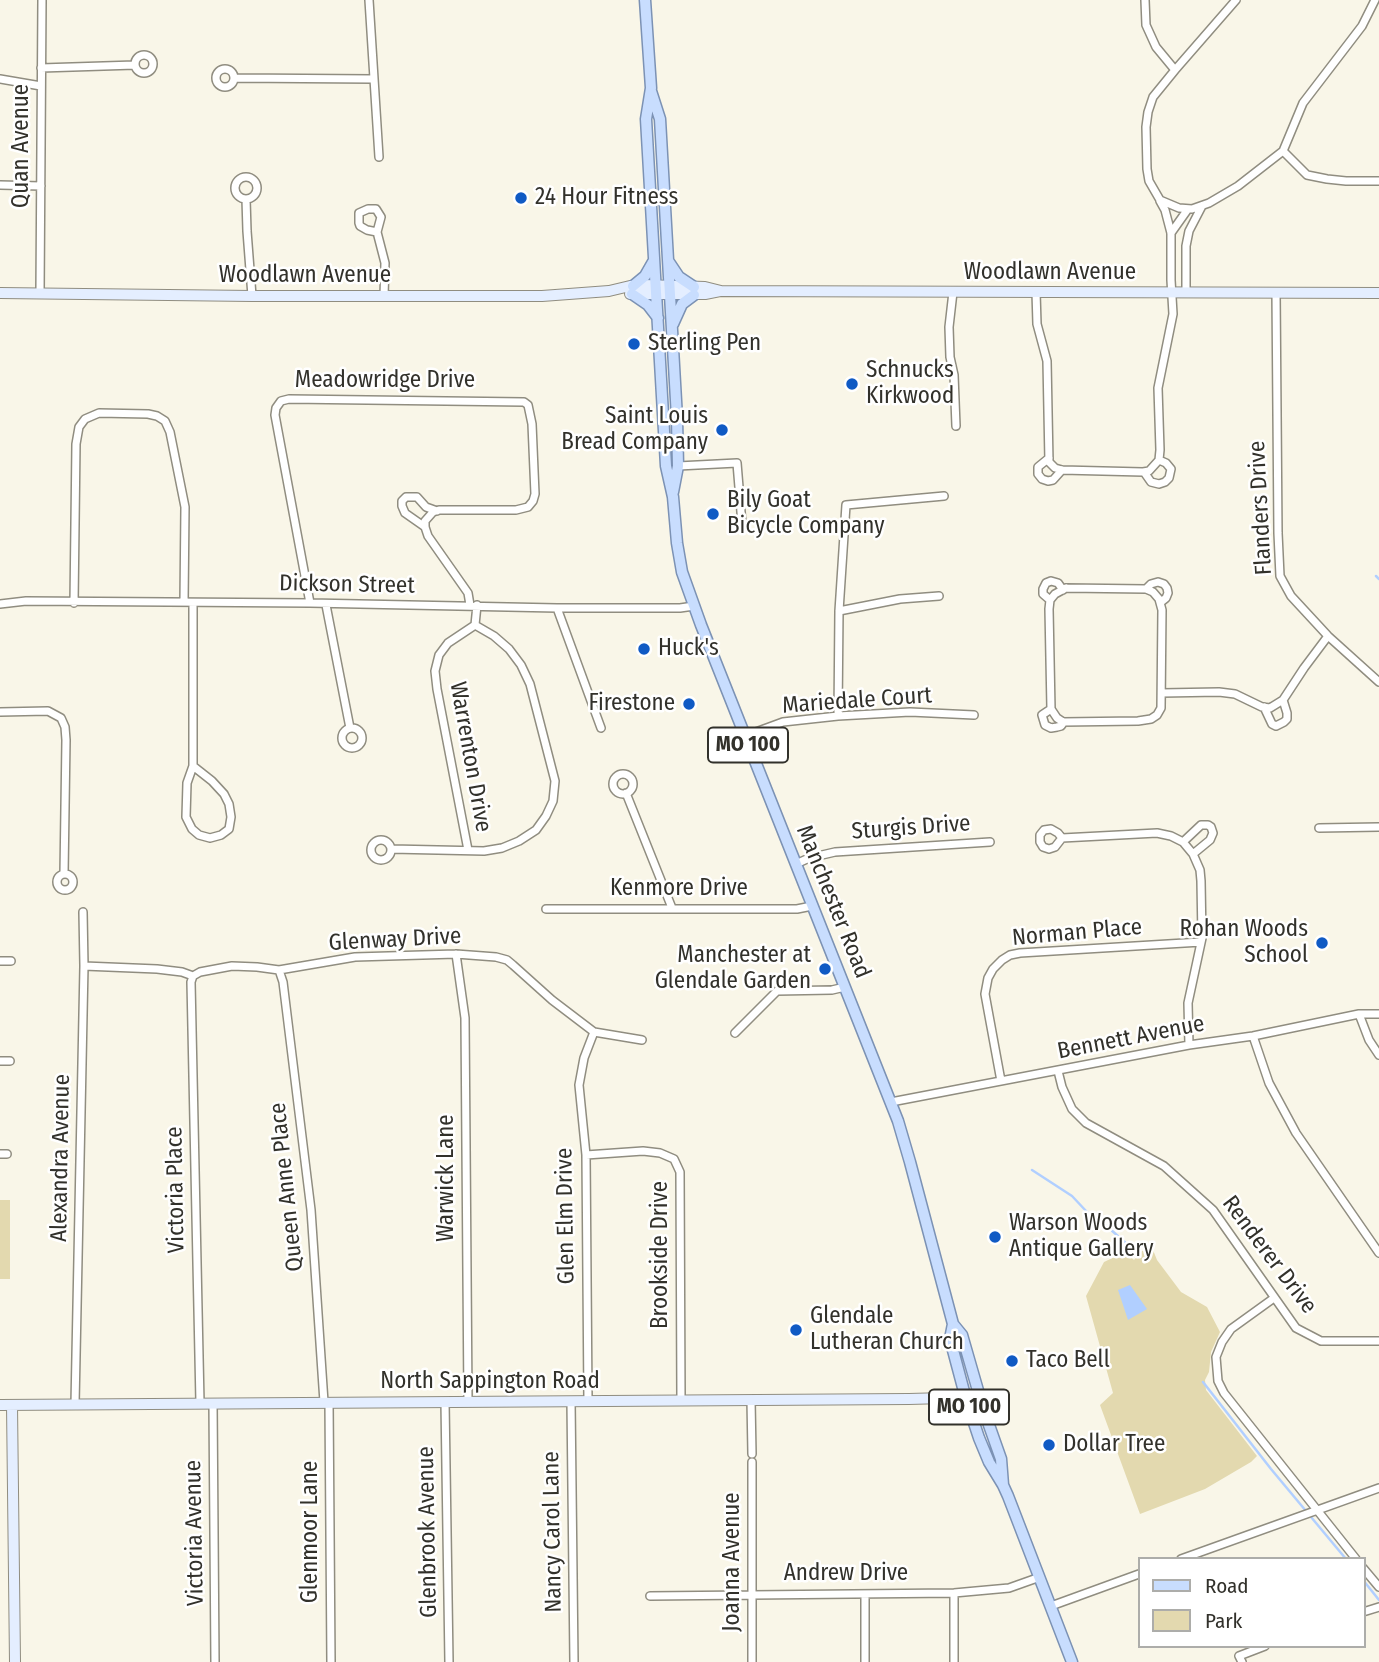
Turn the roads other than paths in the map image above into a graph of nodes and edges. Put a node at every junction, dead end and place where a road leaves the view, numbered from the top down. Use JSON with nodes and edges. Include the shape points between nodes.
{"nodes":[{"id":1,"x":42,"y":0,"type":"edge"},
{"id":2,"x":369,"y":0,"type":"edge"},
{"id":3,"x":645,"y":0,"type":"edge"},
{"id":4,"x":1145,"y":0,"type":"edge"},
{"id":5,"x":1236,"y":0,"type":"edge"},
{"id":6,"x":1375,"y":0,"type":"edge"},
{"id":7,"x":135,"y":65,"type":"dead end"},
{"id":8,"x":41,"y":68,"type":"junction"},
{"id":9,"x":1175,"y":70,"type":"junction"},
{"id":10,"x":234,"y":78,"type":"dead end"},
{"id":11,"x":0,"y":79,"type":"edge"},
{"id":12,"x":373,"y":79,"type":"junction"},
{"id":13,"x":41,"y":86,"type":"junction"},
{"id":14,"x":651,"y":88,"type":"junction"},
{"id":15,"x":1283,"y":151,"type":"junction"},
{"id":16,"x":379,"y":157,"type":"dead end"},
{"id":17,"x":1379,"y":181,"type":"edge"},
{"id":18,"x":0,"y":185,"type":"edge"},
{"id":19,"x":41,"y":186,"type":"junction"},
{"id":20,"x":246,"y":199,"type":"dead end"},
{"id":21,"x":1160,"y":200,"type":"junction"},
{"id":22,"x":1202,"y":206,"type":"junction"},
{"id":23,"x":1188,"y":209,"type":"junction"},
{"id":24,"x":377,"y":232,"type":"dead end"},
{"id":25,"x":1171,"y":233,"type":"junction"},
{"id":26,"x":654,"y":259,"type":"junction"},
{"id":27,"x":668,"y":260,"type":"junction"},
{"id":28,"x":633,"y":290,"type":"junction"},
{"id":29,"x":656,"y":290,"type":"junction"},
{"id":30,"x":670,"y":290,"type":"junction"},
{"id":31,"x":694,"y":290,"type":"junction"},
{"id":32,"x":953,"y":292,"type":"junction"},
{"id":33,"x":1036,"y":292,"type":"junction"},
{"id":34,"x":1172,"y":292,"type":"junction"},
{"id":35,"x":1186,"y":292,"type":"junction"},
{"id":36,"x":1276,"y":292,"type":"junction"},
{"id":37,"x":0,"y":293,"type":"edge"},
{"id":38,"x":40,"y":293,"type":"junction"},
{"id":39,"x":1379,"y":293,"type":"edge"},
{"id":40,"x":252,"y":296,"type":"junction"},
{"id":41,"x":384,"y":296,"type":"junction"},
{"id":42,"x":657,"y":318,"type":"junction"},
{"id":43,"x":671,"y":327,"type":"junction"},
{"id":44,"x":956,"y":426,"type":"dead end"},
{"id":45,"x":1049,"y":458,"type":"junction"},
{"id":46,"x":1159,"y":460,"type":"junction"},
{"id":47,"x":678,"y":466,"type":"junction"},
{"id":48,"x":1062,"y":470,"type":"junction"},
{"id":49,"x":1144,"y":472,"type":"junction"},
{"id":50,"x":944,"y":496,"type":"dead end"},
{"id":51,"x":673,"y":497,"type":"junction"},
{"id":52,"x":437,"y":511,"type":"junction"},
{"id":53,"x":742,"y":524,"type":"dead end"},
{"id":54,"x":425,"y":527,"type":"junction"},
{"id":55,"x":1146,"y":589,"type":"junction"},
{"id":56,"x":939,"y":596,"type":"dead end"},
{"id":57,"x":188,"y":602,"type":"junction"},
{"id":58,"x":1161,"y":602,"type":"junction"},
{"id":59,"x":74,"y":603,"type":"junction"},
{"id":60,"x":310,"y":603,"type":"junction"},
{"id":61,"x":0,"y":604,"type":"edge"},
{"id":62,"x":326,"y":604,"type":"junction"},
{"id":63,"x":473,"y":606,"type":"junction"},
{"id":64,"x":694,"y":606,"type":"junction"},
{"id":65,"x":557,"y":608,"type":"junction"},
{"id":66,"x":839,"y":611,"type":"junction"},
{"id":67,"x":475,"y":625,"type":"junction"},
{"id":68,"x":1328,"y":636,"type":"junction"},
{"id":69,"x":1379,"y":682,"type":"edge"},
{"id":70,"x":1162,"y":693,"type":"junction"},
{"id":71,"x":1283,"y":700,"type":"junction"},
{"id":72,"x":1264,"y":708,"type":"junction"},
{"id":73,"x":1051,"y":709,"type":"junction"},
{"id":74,"x":0,"y":712,"type":"edge"},
{"id":75,"x":974,"y":715,"type":"dead end"},
{"id":76,"x":838,"y":716,"type":"junction"},
{"id":77,"x":1061,"y":720,"type":"junction"},
{"id":78,"x":350,"y":728,"type":"dead end"},
{"id":79,"x":601,"y":728,"type":"dead end"},
{"id":80,"x":745,"y":736,"type":"junction"},
{"id":81,"x":193,"y":766,"type":"junction"},
{"id":82,"x":626,"y":793,"type":"dead end"},
{"id":83,"x":1379,"y":827,"type":"edge"},
{"id":84,"x":1319,"y":828,"type":"dead end"},
{"id":85,"x":1062,"y":838,"type":"dead end"},
{"id":86,"x":990,"y":842,"type":"dead end"},
{"id":87,"x":1183,"y":842,"type":"junction"},
{"id":88,"x":391,"y":849,"type":"dead end"},
{"id":89,"x":468,"y":850,"type":"junction"},
{"id":90,"x":1193,"y":854,"type":"junction"},
{"id":91,"x":796,"y":864,"type":"junction"},
{"id":92,"x":64,"y":874,"type":"dead end"},
{"id":93,"x":813,"y":906,"type":"junction"},
{"id":94,"x":672,"y":908,"type":"junction"},
{"id":95,"x":546,"y":909,"type":"dead end"},
{"id":96,"x":83,"y":912,"type":"dead end"},
{"id":97,"x":1201,"y":942,"type":"junction"},
{"id":98,"x":456,"y":954,"type":"junction"},
{"id":99,"x":0,"y":961,"type":"edge"},
{"id":100,"x":11,"y":961,"type":"dead end"},
{"id":101,"x":84,"y":966,"type":"junction"},
{"id":102,"x":279,"y":970,"type":"junction"},
{"id":103,"x":193,"y":976,"type":"junction"},
{"id":104,"x":845,"y":987,"type":"junction"},
{"id":105,"x":1359,"y":1014,"type":"junction"},
{"id":106,"x":1379,"y":1014,"type":"edge"},
{"id":107,"x":594,"y":1032,"type":"junction"},
{"id":108,"x":735,"y":1033,"type":"dead end"},
{"id":109,"x":1253,"y":1037,"type":"junction"},
{"id":110,"x":642,"y":1040,"type":"dead end"},
{"id":111,"x":1189,"y":1045,"type":"junction"},
{"id":112,"x":1379,"y":1055,"type":"edge"},
{"id":113,"x":0,"y":1061,"type":"edge"},
{"id":114,"x":10,"y":1061,"type":"dead end"},
{"id":115,"x":1058,"y":1071,"type":"junction"},
{"id":116,"x":1001,"y":1082,"type":"junction"},
{"id":117,"x":891,"y":1101,"type":"junction"},
{"id":118,"x":586,"y":1155,"type":"junction"},
{"id":119,"x":1379,"y":1252,"type":"edge"},
{"id":120,"x":1274,"y":1298,"type":"junction"},
{"id":121,"x":953,"y":1324,"type":"junction"},
{"id":122,"x":1379,"y":1341,"type":"edge"},
{"id":123,"x":980,"y":1397,"type":"junction"},
{"id":124,"x":966,"y":1398,"type":"junction"},
{"id":125,"x":751,"y":1399,"type":"junction"},
{"id":126,"x":681,"y":1400,"type":"junction"},
{"id":127,"x":571,"y":1401,"type":"junction"},
{"id":128,"x":588,"y":1401,"type":"junction"},
{"id":129,"x":326,"y":1402,"type":"junction"},
{"id":130,"x":445,"y":1402,"type":"junction"},
{"id":131,"x":468,"y":1402,"type":"junction"},
{"id":132,"x":213,"y":1403,"type":"junction"},
{"id":133,"x":75,"y":1404,"type":"junction"},
{"id":134,"x":200,"y":1404,"type":"junction"},
{"id":135,"x":0,"y":1405,"type":"edge"},
{"id":136,"x":12,"y":1405,"type":"junction"},
{"id":137,"x":1003,"y":1485,"type":"junction"},
{"id":138,"x":1379,"y":1488,"type":"edge"},
{"id":139,"x":1310,"y":1511,"type":"junction"},
{"id":140,"x":1186,"y":1557,"type":"edge"},
{"id":141,"x":1354,"y":1557,"type":"edge"},
{"id":142,"x":1365,"y":1570,"type":"edge"},
{"id":143,"x":1138,"y":1574,"type":"edge"},
{"id":144,"x":1040,"y":1577,"type":"junction"},
{"id":145,"x":1379,"y":1587,"type":"edge"},
{"id":146,"x":954,"y":1593,"type":"junction"},
{"id":147,"x":752,"y":1594,"type":"junction"},
{"id":148,"x":865,"y":1594,"type":"junction"},
{"id":149,"x":650,"y":1596,"type":"dead end"},
{"id":150,"x":1051,"y":1606,"type":"junction"},
{"id":151,"x":1261,"y":1648,"type":"edge"},
{"id":152,"x":1240,"y":1659,"type":"edge"},
{"id":153,"x":15,"y":1662,"type":"edge"},
{"id":154,"x":215,"y":1662,"type":"edge"},
{"id":155,"x":331,"y":1662,"type":"edge"},
{"id":156,"x":449,"y":1662,"type":"edge"},
{"id":157,"x":574,"y":1662,"type":"edge"},
{"id":158,"x":752,"y":1662,"type":"edge"},
{"id":159,"x":865,"y":1662,"type":"edge"},
{"id":160,"x":954,"y":1662,"type":"edge"},
{"id":161,"x":1072,"y":1662,"type":"edge"}],
"edges":[{"from":1,"to":8,"type":"street","name":"Quan Avenue"},
{"from":2,"to":12,"type":"street"},
{"from":3,"to":14,"type":"main road","name":"Manchester Road","number":"MO 100"},
{"from":4,"to":9,"type":"street","via":[[1146,24],[1156,47]]},
{"from":5,"to":9,"type":"street"},
{"from":6,"to":15,"type":"street","via":[[1362,26],[1303,103]]},
{"from":7,"to":8,"type":"street"},
{"from":8,"to":13,"type":"street","name":"Quan Avenue"},
{"from":9,"to":21,"type":"street","via":[[1153,97],[1146,127],[1149,181]]},
{"from":10,"to":12,"type":"street"},
{"from":11,"to":13,"type":"street"},
{"from":12,"to":16,"type":"street"},
{"from":13,"to":19,"type":"street","name":"Quan Avenue"},
{"from":14,"to":26,"type":"main road","name":"Manchester Road","number":"MO 100","via":[[646,119]]},
{"from":14,"to":27,"type":"main road","name":"Manchester Road","number":"MO 100","via":[[660,118]]},
{"from":15,"to":17,"type":"street","via":[[1307,175]]},
{"from":15,"to":22,"type":"street","via":[[1238,186]]},
{"from":18,"to":19,"type":"street"},
{"from":19,"to":38,"type":"street","name":"Quan Avenue"},
{"from":20,"to":40,"type":"street"},
{"from":21,"to":23,"type":"street"},
{"from":21,"to":25,"type":"street"},
{"from":22,"to":23,"type":"street"},
{"from":22,"to":35,"type":"street","via":[[1186,246]]},
{"from":23,"to":25,"type":"street"},
{"from":24,"to":41,"type":"street","via":[[386,263]]},
{"from":25,"to":34,"type":"street"},
{"from":26,"to":28,"type":"main road"},
{"from":26,"to":29,"type":"main road","name":"Manchester Road","number":"MO 100"},
{"from":27,"to":30,"type":"main road","name":"Manchester Road","number":"MO 100"},
{"from":27,"to":31,"type":"main road"},
{"from":28,"to":29,"type":"street","name":"Woodlawn Avenue"},
{"from":28,"to":41,"type":"street","name":"Woodlawn Avenue","via":[[542,296]]},
{"from":28,"to":42,"type":"main road"},
{"from":29,"to":30,"type":"street","name":"Woodlawn Avenue"},
{"from":29,"to":42,"type":"main road","name":"Manchester Road","number":"MO 100"},
{"from":30,"to":31,"type":"street","name":"Woodlawn Avenue"},
{"from":30,"to":43,"type":"main road","name":"Manchester Road","number":"MO 100"},
{"from":31,"to":32,"type":"street","name":"Woodlawn Avenue"},
{"from":31,"to":43,"type":"main road"},
{"from":32,"to":33,"type":"street","name":"Woodlawn Avenue"},
{"from":32,"to":44,"type":"street","via":[[949,327]]},
{"from":33,"to":34,"type":"street","name":"Woodlawn Avenue"},
{"from":33,"to":45,"type":"street","via":[[1037,324],[1047,360]]},
{"from":34,"to":35,"type":"street","name":"Woodlawn Avenue"},
{"from":34,"to":46,"type":"street","via":[[1173,314],[1158,388]]},
{"from":35,"to":36,"type":"street","name":"Woodlawn Avenue"},
{"from":36,"to":39,"type":"street","name":"Woodlawn Avenue"},
{"from":36,"to":68,"type":"street","name":"Flanders Drive","via":[[1280,576],[1291,596]]},
{"from":37,"to":38,"type":"street","name":"Woodlawn Avenue"},
{"from":38,"to":40,"type":"street","name":"Woodlawn Avenue"},
{"from":40,"to":41,"type":"street","name":"Woodlawn Avenue"},
{"from":42,"to":51,"type":"main road","name":"Manchester Road","number":"MO 100","via":[[666,466]]},
{"from":43,"to":47,"type":"main road","name":"Manchester Road","number":"MO 100"},
{"from":45,"to":48,"type":"street"},
{"from":45,"to":48,"type":"street","via":[[1038,467],[1042,479],[1053,480]]},
{"from":46,"to":49,"type":"street"},
{"from":46,"to":49,"type":"street","via":[[1171,470],[1170,478],[1159,484]]},
{"from":47,"to":51,"type":"main road","name":"Manchester Road","number":"MO 100"},
{"from":47,"to":53,"type":"street","via":[[737,463]]},
{"from":48,"to":49,"type":"street"},
{"from":50,"to":66,"type":"street","via":[[846,505]]},
{"from":51,"to":64,"type":"main road","name":"Manchester Road","number":"MO 100","via":[[679,558]]},
{"from":52,"to":54,"type":"street","via":[[428,516]]},
{"from":52,"to":54,"type":"street","via":[[417,497],[402,501],[405,513]]},
{"from":52,"to":60,"type":"street","name":"Meadowridge Drive","via":[[528,507],[535,494],[528,405],[516,401],[281,401],[275,415]]},
{"from":54,"to":63,"type":"street"},
{"from":55,"to":58,"type":"street"},
{"from":55,"to":58,"type":"street","via":[[1158,582],[1164,584],[1168,593]]},
{"from":55,"to":73,"type":"street","via":[[1072,588],[1056,595],[1049,608]]},
{"from":56,"to":66,"type":"street"},
{"from":57,"to":59,"type":"street","name":"Dickson Street"},
{"from":57,"to":59,"type":"street","via":[[185,508],[165,421],[148,414],[99,413],[79,427],[76,444]]},
{"from":57,"to":60,"type":"street","name":"Dickson Street"},
{"from":57,"to":81,"type":"street"},
{"from":58,"to":70,"type":"street"},
{"from":59,"to":61,"type":"street","name":"Dickson Street"},
{"from":60,"to":62,"type":"street","name":"Dickson Street"},
{"from":62,"to":63,"type":"street","name":"Dickson Street"},
{"from":62,"to":78,"type":"street"},
{"from":63,"to":65,"type":"street","name":"Dickson Street"},
{"from":63,"to":67,"type":"street"},
{"from":64,"to":65,"type":"street","name":"Dickson Street"},
{"from":64,"to":80,"type":"main road","name":"Manchester Road","number":"MO 100"},
{"from":65,"to":79,"type":"street"},
{"from":66,"to":76,"type":"street"},
{"from":67,"to":89,"type":"street","name":"Warrenton Drive","via":[[448,643],[435,671]]},
{"from":67,"to":89,"type":"street","via":[[509,649],[521,665],[537,706],[555,781],[553,801],[536,830],[502,848]]},
{"from":68,"to":69,"type":"street","name":"Flanders Drive"},
{"from":68,"to":71,"type":"street"},
{"from":70,"to":72,"type":"street","via":[[1235,694]]},
{"from":70,"to":77,"type":"street","via":[[1161,708],[1151,719]]},
{"from":71,"to":72,"type":"street"},
{"from":71,"to":72,"type":"street","via":[[1287,719],[1276,726]]},
{"from":73,"to":77,"type":"street"},
{"from":73,"to":77,"type":"street","via":[[1042,715],[1045,725],[1061,726]]},
{"from":74,"to":92,"type":"street","via":[[48,711],[61,718],[65,727]]},
{"from":75,"to":76,"type":"street","name":"Mariedale Court"},
{"from":76,"to":80,"type":"street","name":"Mariedale Court","via":[[783,722]]},
{"from":80,"to":91,"type":"main road","name":"Manchester Road","number":"MO 100"},
{"from":81,"to":81,"type":"street","via":[[229,804],[229,829],[221,835],[199,835],[186,817],[187,783]]},
{"from":82,"to":94,"type":"street"},
{"from":83,"to":84,"type":"street"},
{"from":85,"to":87,"type":"street","via":[[1157,833]]},
{"from":86,"to":91,"type":"street","name":"Sturgis Drive","via":[[835,852]]},
{"from":87,"to":90,"type":"street"},
{"from":87,"to":90,"type":"street","via":[[1201,825],[1210,827],[1210,840]]},
{"from":88,"to":89,"type":"street"},
{"from":90,"to":97,"type":"street","via":[[1200,870]]},
{"from":91,"to":93,"type":"main road","name":"Manchester Road","number":"MO 100"},
{"from":93,"to":94,"type":"street","name":"Kenmore Drive"},
{"from":93,"to":104,"type":"main road","name":"Manchester Road","number":"MO 100"},
{"from":94,"to":95,"type":"street","name":"Kenmore Drive"},
{"from":96,"to":101,"type":"street","name":"Alexandra Avenue"},
{"from":97,"to":111,"type":"street","via":[[1188,1003]]},
{"from":97,"to":116,"type":"street","name":"Norman Place","via":[[1020,953],[1002,960],[988,978],[985,994]]},
{"from":98,"to":102,"type":"street","name":"Glenway Drive","via":[[355,957]]},
{"from":98,"to":107,"type":"street","name":"Glenway Drive","via":[[507,960]]},
{"from":98,"to":131,"type":"street","name":"Warwick Lane","via":[[465,1018]]},
{"from":99,"to":100,"type":"street"},
{"from":101,"to":103,"type":"street","name":"Glenway Drive","via":[[157,969]]},
{"from":101,"to":133,"type":"street","name":"Alexandra Avenue"},
{"from":102,"to":103,"type":"street","name":"Glenway Drive","via":[[232,966]]},
{"from":102,"to":129,"type":"street","name":"Queen Anne Place","via":[[311,1210]]},
{"from":103,"to":134,"type":"street","name":"Victoria Place"},
{"from":104,"to":108,"type":"street","via":[[777,991]]},
{"from":104,"to":117,"type":"main road","name":"Manchester Road","number":"MO 100"},
{"from":105,"to":106,"type":"street","name":"Bennett Avenue"},
{"from":105,"to":109,"type":"street","name":"Bennett Avenue"},
{"from":105,"to":112,"type":"street"},
{"from":107,"to":110,"type":"street","name":"Glenway Drive"},
{"from":107,"to":118,"type":"street","name":"Glen Elm Drive","via":[[579,1085]]},
{"from":109,"to":111,"type":"street","name":"Bennett Avenue"},
{"from":109,"to":119,"type":"street","via":[[1269,1083],[1296,1133]]},
{"from":111,"to":115,"type":"street","name":"Bennett Avenue"},
{"from":113,"to":114,"type":"street"},
{"from":115,"to":116,"type":"street","name":"Bennett Avenue"},
{"from":115,"to":120,"type":"street","name":"Renderer Drive","via":[[1072,1109],[1086,1123],[1164,1166],[1213,1210]]},
{"from":116,"to":117,"type":"street","name":"Bennett Avenue"},
{"from":117,"to":121,"type":"main road","name":"Manchester Road","number":"MO 100"},
{"from":118,"to":126,"type":"street","name":"Brookside Drive","via":[[660,1153],[674,1158],[680,1172]]},
{"from":118,"to":128,"type":"street","name":"Glen Elm Drive"},
{"from":120,"to":122,"type":"street","name":"Renderer Drive","via":[[1296,1328],[1321,1341]]},
{"from":120,"to":139,"type":"street","via":[[1230,1329],[1216,1357],[1219,1381]]},
{"from":121,"to":123,"type":"main road","name":"Manchester Road","number":"MO 100","via":[[962,1335]]},
{"from":121,"to":124,"type":"main road","name":"Manchester Road","number":"MO 100","via":[[950,1339]]},
{"from":123,"to":124,"type":"street","name":"North Sappington Road"},
{"from":123,"to":137,"type":"main road","name":"Manchester Road","number":"MO 100","via":[[1001,1459]]},
{"from":124,"to":125,"type":"street","name":"North Sappington Road"},
{"from":124,"to":137,"type":"main road","name":"Manchester Road","number":"MO 100","via":[[989,1462]]},
{"from":125,"to":126,"type":"street","name":"North Sappington Road"},
{"from":125,"to":147,"type":"street","name":"Joanna Avenue"},
{"from":126,"to":128,"type":"street","name":"North Sappington Road"},
{"from":127,"to":128,"type":"street","name":"North Sappington Road"},
{"from":127,"to":131,"type":"street","name":"North Sappington Road"},
{"from":127,"to":157,"type":"street","name":"Nancy Carol Lane"},
{"from":129,"to":130,"type":"street","name":"North Sappington Road"},
{"from":129,"to":132,"type":"street","name":"North Sappington Road"},
{"from":129,"to":155,"type":"street","name":"Glenmoor Lane"},
{"from":130,"to":131,"type":"street","name":"North Sappington Road"},
{"from":130,"to":156,"type":"street","name":"Glenbrook Avenue"},
{"from":132,"to":134,"type":"street","name":"North Sappington Road"},
{"from":132,"to":154,"type":"street","name":"Victoria Avenue"},
{"from":133,"to":134,"type":"street","name":"North Sappington Road"},
{"from":133,"to":136,"type":"street","name":"North Sappington Road"},
{"from":135,"to":136,"type":"street","name":"North Sappington Road"},
{"from":136,"to":153,"type":"street"},
{"from":137,"to":144,"type":"main road","name":"Manchester Road","number":"MO 100"},
{"from":138,"to":139,"type":"street"},
{"from":139,"to":140,"type":"street"},
{"from":139,"to":141,"type":"street"},
{"from":142,"to":145,"type":"street"},
{"from":143,"to":150,"type":"street"},
{"from":144,"to":146,"type":"street","name":"Andrew Drive","via":[[1009,1588]]},
{"from":144,"to":150,"type":"main road","name":"Manchester Road","number":"MO 100"},
{"from":146,"to":148,"type":"street","name":"Andrew Drive"},
{"from":146,"to":160,"type":"street"},
{"from":147,"to":148,"type":"street","name":"Andrew Drive"},
{"from":147,"to":149,"type":"street","name":"Andrew Drive"},
{"from":147,"to":158,"type":"street","name":"Joanna Avenue"},
{"from":148,"to":159,"type":"street"},
{"from":150,"to":161,"type":"main road","name":"Manchester Road","number":"MO 100"},
{"from":151,"to":152,"type":"street"}]}
